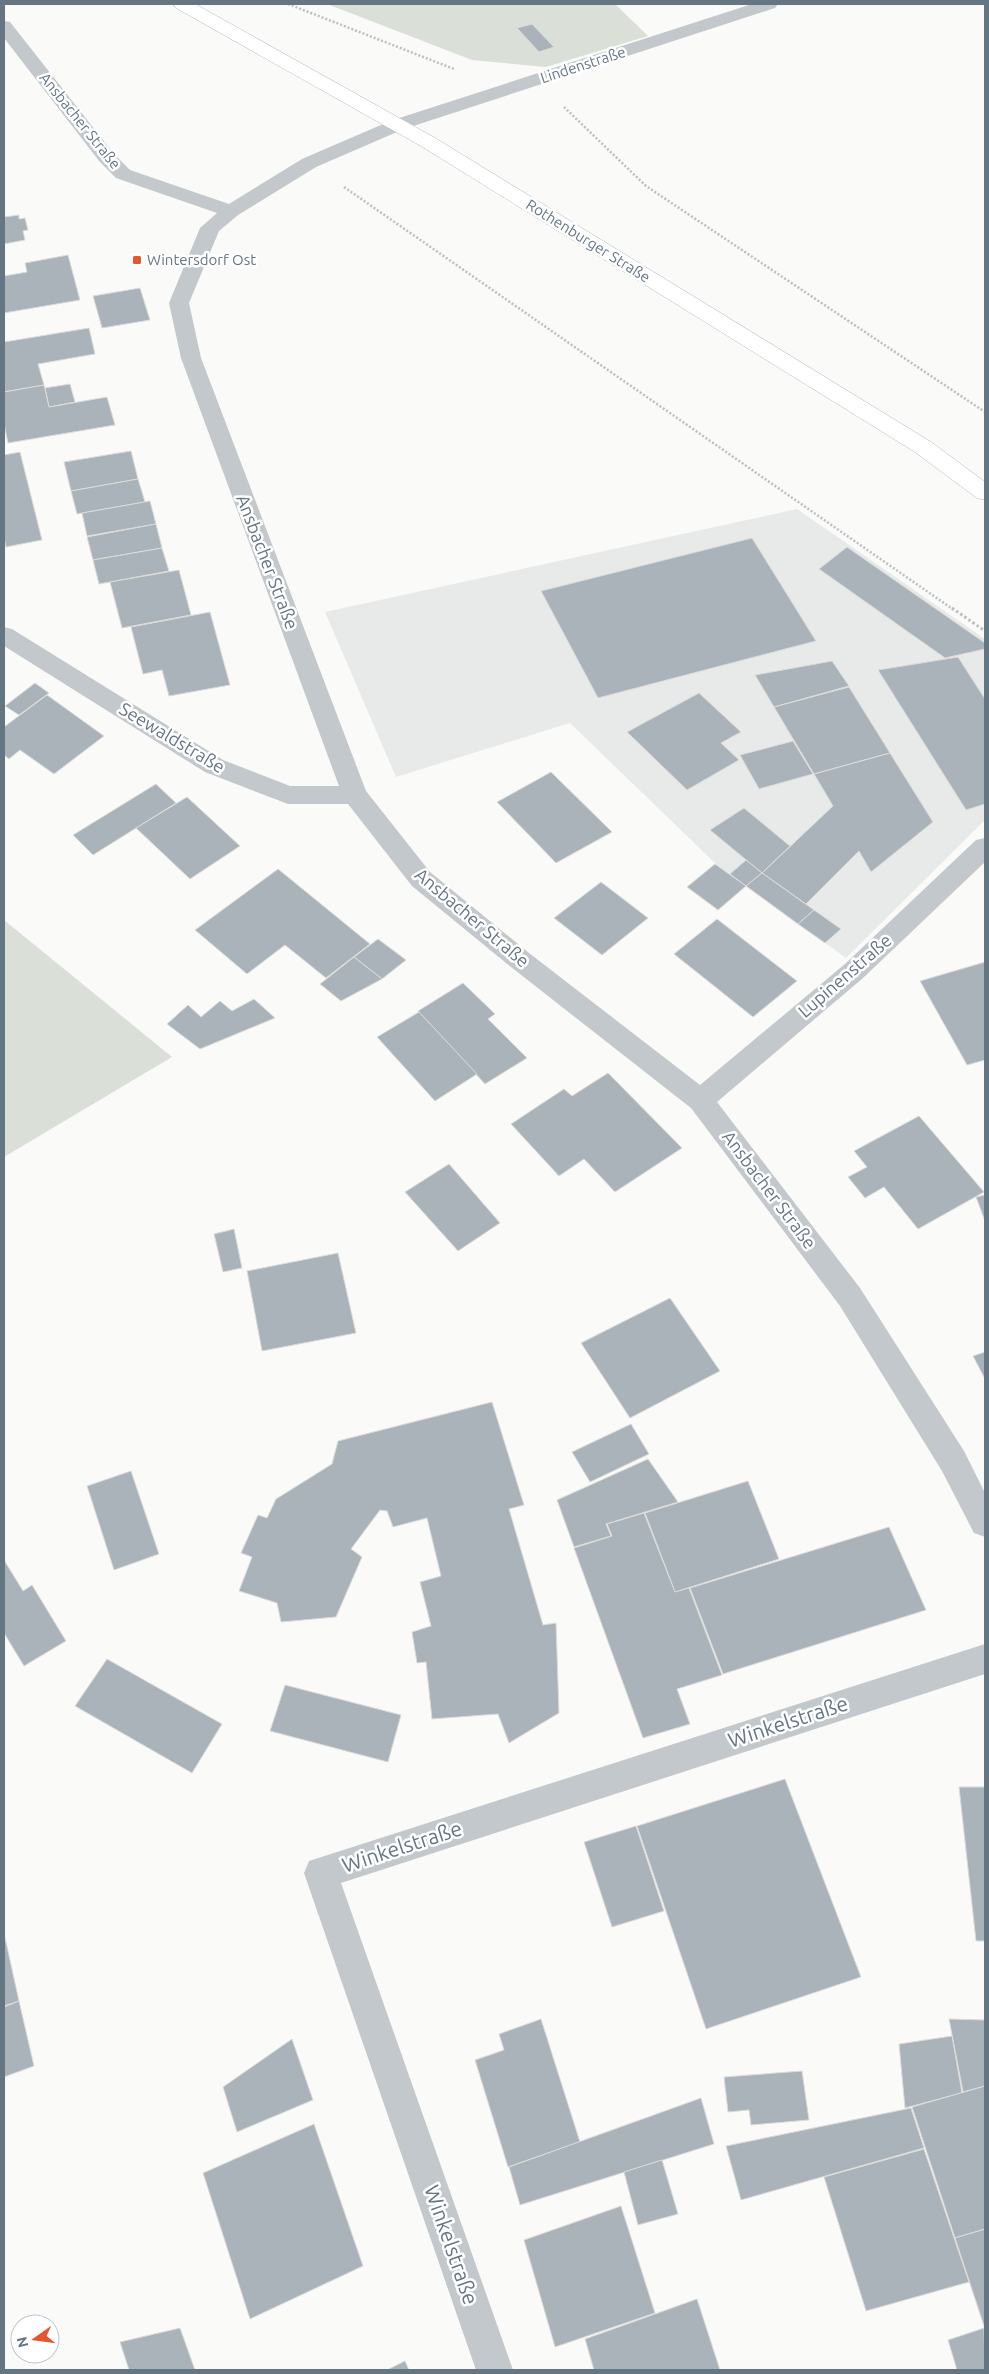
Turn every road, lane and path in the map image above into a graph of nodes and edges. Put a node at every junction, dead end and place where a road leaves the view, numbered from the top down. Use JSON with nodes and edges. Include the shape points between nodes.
{"nodes":[{"id":1,"x":182,"y":4,"type":"edge"},
{"id":2,"x":288,"y":4,"type":"edge"},
{"id":3,"x":769,"y":4,"type":"edge"},
{"id":4,"x":4,"y":26,"type":"edge"},
{"id":5,"x":462,"y":72,"type":"dead end"},
{"id":6,"x":536,"y":81,"type":"junction"},
{"id":7,"x":397,"y":125,"type":"junction"},
{"id":8,"x":309,"y":163,"type":"junction"},
{"id":9,"x":232,"y":211,"type":"junction"},
{"id":10,"x":985,"y":412,"type":"edge"},
{"id":11,"x":985,"y":493,"type":"edge"},
{"id":12,"x":985,"y":631,"type":"edge"},
{"id":13,"x":4,"y":635,"type":"edge"},
{"id":14,"x":355,"y":795,"type":"junction"},
{"id":15,"x":985,"y":847,"type":"edge"},
{"id":16,"x":700,"y":1100,"type":"junction"},
{"id":17,"x":985,"y":1523,"type":"edge"},
{"id":18,"x":985,"y":1659,"type":"edge"},
{"id":19,"x":494,"y":2370,"type":"edge"}],
"edges":[{"from":1,"to":7,"type":"main road","name":"Rothenburger Straße"},
{"from":2,"to":5,"type":"path"},
{"from":3,"to":6,"type":"street","name":"Lindenstraße"},
{"from":4,"to":9,"type":"street","name":"Ansbacher Straße","via":[[123,174]]},
{"from":6,"to":7,"type":"street","name":"Lindenstraße"},
{"from":6,"to":10,"type":"path","via":[[646,186]]},
{"from":7,"to":8,"type":"street","name":"Ansbacher Straße"},
{"from":7,"to":11,"type":"main road","name":"Rothenburger Straße","via":[[923,447]]},
{"from":8,"to":9,"type":"street","name":"Ansbacher Straße"},
{"from":8,"to":12,"type":"path"},
{"from":9,"to":14,"type":"street","name":"Ansbacher Straße","via":[[210,228],[179,303],[189,348]]},
{"from":13,"to":14,"type":"street","name":"Seewaldstraße","via":[[214,766],[288,795]]},
{"from":14,"to":16,"type":"street","name":"Ansbacher Straße","via":[[421,879]]},
{"from":15,"to":16,"type":"street","name":"Lupinenstraße","via":[[854,971]]},
{"from":16,"to":17,"type":"street","name":"Ansbacher Straße","via":[[850,1297],[953,1461]]},
{"from":18,"to":19,"type":"street","name":"Winkelstraße","via":[[321,1873]]}]}
